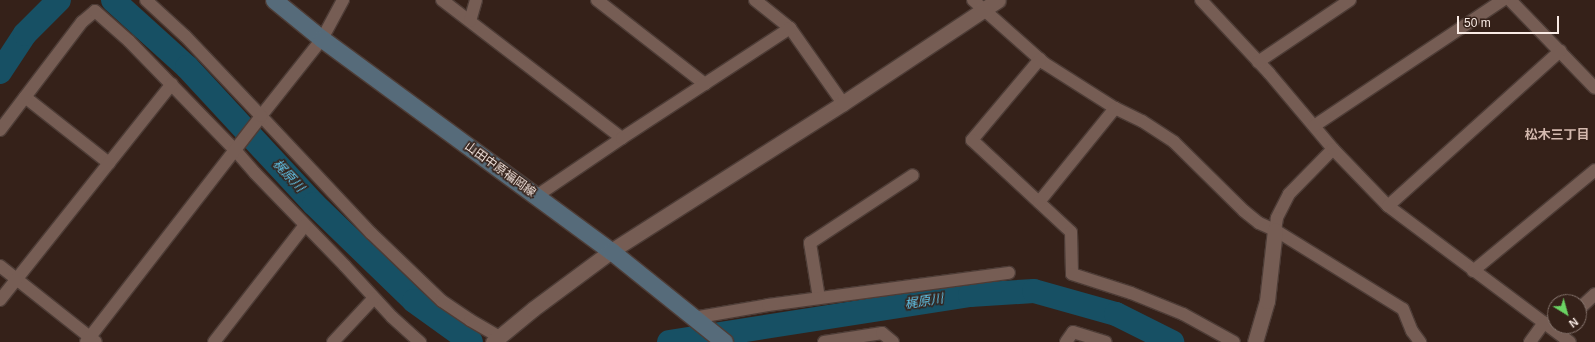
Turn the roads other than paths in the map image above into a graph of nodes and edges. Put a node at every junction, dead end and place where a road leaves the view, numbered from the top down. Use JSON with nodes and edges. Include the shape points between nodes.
{"nodes":[{"id":1,"x":146,"y":0,"type":"edge"},
{"id":2,"x":274,"y":0,"type":"edge"},
{"id":3,"x":343,"y":0,"type":"edge"},
{"id":4,"x":442,"y":0,"type":"edge"},
{"id":5,"x":476,"y":0,"type":"edge"},
{"id":6,"x":597,"y":0,"type":"edge"},
{"id":7,"x":755,"y":0,"type":"edge"},
{"id":8,"x":998,"y":0,"type":"edge"},
{"id":9,"x":1201,"y":0,"type":"edge"},
{"id":10,"x":1350,"y":0,"type":"edge"},
{"id":11,"x":1504,"y":0,"type":"edge"},
{"id":12,"x":1510,"y":0,"type":"edge"},
{"id":13,"x":978,"y":5,"type":"edge"},
{"id":14,"x":470,"y":21,"type":"junction"},
{"id":15,"x":790,"y":28,"type":"junction"},
{"id":16,"x":322,"y":39,"type":"junction"},
{"id":17,"x":1560,"y":51,"type":"junction"},
{"id":18,"x":1040,"y":59,"type":"junction"},
{"id":19,"x":1258,"y":62,"type":"junction"},
{"id":20,"x":172,"y":84,"type":"junction"},
{"id":21,"x":705,"y":84,"type":"junction"},
{"id":22,"x":1595,"y":88,"type":"edge"},
{"id":23,"x":25,"y":97,"type":"junction"},
{"id":24,"x":843,"y":104,"type":"junction"},
{"id":25,"x":1115,"y":108,"type":"junction"},
{"id":26,"x":261,"y":116,"type":"junction"},
{"id":27,"x":1314,"y":126,"type":"junction"},
{"id":28,"x":0,"y":130,"type":"edge"},
{"id":29,"x":622,"y":138,"type":"junction"},
{"id":30,"x":1333,"y":149,"type":"junction"},
{"id":31,"x":235,"y":150,"type":"junction"},
{"id":32,"x":109,"y":163,"type":"junction"},
{"id":33,"x":1595,"y":170,"type":"edge"},
{"id":34,"x":913,"y":176,"type":"dead end"},
{"id":35,"x":536,"y":197,"type":"junction"},
{"id":36,"x":1039,"y":202,"type":"junction"},
{"id":37,"x":1388,"y":206,"type":"junction"},
{"id":38,"x":305,"y":225,"type":"junction"},
{"id":39,"x":1274,"y":230,"type":"junction"},
{"id":40,"x":611,"y":251,"type":"junction"},
{"id":41,"x":0,"y":266,"type":"edge"},
{"id":42,"x":1473,"y":271,"type":"junction"},
{"id":43,"x":1009,"y":273,"type":"dead end"},
{"id":44,"x":17,"y":279,"type":"junction"},
{"id":45,"x":1595,"y":294,"type":"edge"},
{"id":46,"x":374,"y":298,"type":"junction"},
{"id":47,"x":819,"y":298,"type":"junction"},
{"id":48,"x":0,"y":300,"type":"edge"},
{"id":49,"x":1587,"y":302,"type":"edge"},
{"id":50,"x":696,"y":320,"type":"junction"},
{"id":51,"x":1544,"y":323,"type":"junction"},
{"id":52,"x":1547,"y":324,"type":"edge"},
{"id":53,"x":1563,"y":334,"type":"edge"},
{"id":54,"x":91,"y":340,"type":"edge"},
{"id":55,"x":496,"y":340,"type":"edge"},
{"id":56,"x":214,"y":342,"type":"edge"},
{"id":57,"x":332,"y":342,"type":"edge"},
{"id":58,"x":420,"y":342,"type":"edge"},
{"id":59,"x":724,"y":342,"type":"edge"},
{"id":60,"x":824,"y":342,"type":"edge"},
{"id":61,"x":893,"y":342,"type":"edge"},
{"id":62,"x":1066,"y":342,"type":"edge"},
{"id":63,"x":1105,"y":342,"type":"edge"},
{"id":64,"x":1234,"y":342,"type":"edge"},
{"id":65,"x":1255,"y":342,"type":"edge"},
{"id":66,"x":1420,"y":342,"type":"edge"},
{"id":67,"x":1530,"y":342,"type":"edge"},
{"id":68,"x":1570,"y":342,"type":"edge"}],
"edges":[{"from":1,"to":26,"type":"street","via":[[185,36]]},
{"from":2,"to":16,"type":"main road","name":"山田中原福岡線"},
{"from":3,"to":16,"type":"street"},
{"from":4,"to":14,"type":"street"},
{"from":5,"to":14,"type":"street"},
{"from":6,"to":21,"type":"street"},
{"from":7,"to":15,"type":"street"},
{"from":8,"to":13,"type":"street"},
{"from":9,"to":19,"type":"street"},
{"from":10,"to":19,"type":"street"},
{"from":11,"to":27,"type":"street"},
{"from":12,"to":17,"type":"street"},
{"from":13,"to":18,"type":"street"},
{"from":13,"to":24,"type":"street"},
{"from":14,"to":29,"type":"street"},
{"from":15,"to":21,"type":"street"},
{"from":15,"to":24,"type":"street"},
{"from":16,"to":26,"type":"street"},
{"from":16,"to":35,"type":"main road","name":"山田中原福岡線"},
{"from":17,"to":22,"type":"street"},
{"from":17,"to":37,"type":"street"},
{"from":18,"to":25,"type":"street"},
{"from":18,"to":36,"type":"street","via":[[972,140]]},
{"from":19,"to":27,"type":"street"},
{"from":20,"to":23,"type":"street","via":[[95,11],[82,22]]},
{"from":20,"to":31,"type":"street"},
{"from":20,"to":32,"type":"street"},
{"from":21,"to":29,"type":"street"},
{"from":23,"to":28,"type":"street"},
{"from":23,"to":32,"type":"street"},
{"from":24,"to":40,"type":"street"},
{"from":25,"to":36,"type":"street"},
{"from":25,"to":39,"type":"street","via":[[1142,121],[1174,142],[1244,211],[1259,223]]},
{"from":26,"to":31,"type":"street"},
{"from":26,"to":55,"type":"street","via":[[371,233],[442,301]]},
{"from":27,"to":30,"type":"street"},
{"from":29,"to":35,"type":"street"},
{"from":30,"to":37,"type":"street"},
{"from":30,"to":39,"type":"street","via":[[1289,194]]},
{"from":31,"to":38,"type":"street"},
{"from":31,"to":54,"type":"street"},
{"from":32,"to":44,"type":"street"},
{"from":33,"to":42,"type":"street"},
{"from":34,"to":47,"type":"street","via":[[810,243]]},
{"from":35,"to":40,"type":"main road","name":"山田中原福岡線"},
{"from":36,"to":64,"type":"street","via":[[1071,232],[1072,274],[1131,292],[1183,314]]},
{"from":37,"to":42,"type":"street"},
{"from":38,"to":46,"type":"street"},
{"from":38,"to":56,"type":"street"},
{"from":39,"to":65,"type":"street","via":[[1267,302]]},
{"from":39,"to":66,"type":"street","via":[[1403,309],[1412,331]]},
{"from":40,"to":50,"type":"main road","name":"山田中原福岡線"},
{"from":40,"to":55,"type":"street"},
{"from":41,"to":44,"type":"street"},
{"from":42,"to":51,"type":"street"},
{"from":43,"to":47,"type":"street"},
{"from":44,"to":48,"type":"street"},
{"from":44,"to":54,"type":"street"},
{"from":45,"to":49,"type":"street"},
{"from":46,"to":57,"type":"street"},
{"from":46,"to":58,"type":"street"},
{"from":47,"to":50,"type":"street"},
{"from":50,"to":59,"type":"main road","name":"山田中原福岡線"},
{"from":51,"to":52,"type":"street"},
{"from":51,"to":67,"type":"street"},
{"from":53,"to":68,"type":"street"},
{"from":60,"to":61,"type":"street","via":[[882,333]]},
{"from":62,"to":63,"type":"street","via":[[1073,332]]}]}
